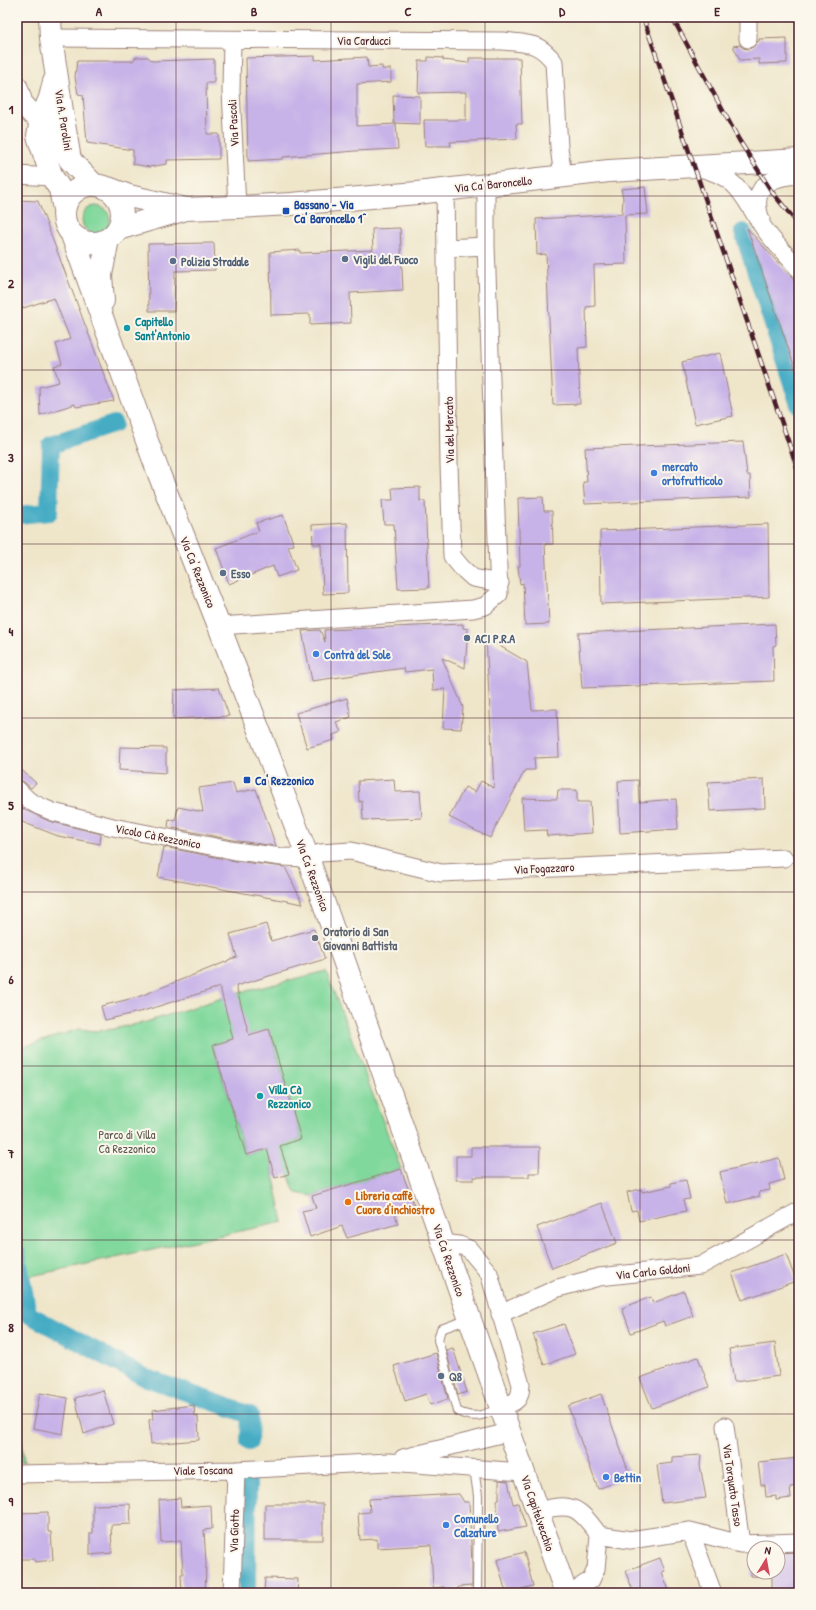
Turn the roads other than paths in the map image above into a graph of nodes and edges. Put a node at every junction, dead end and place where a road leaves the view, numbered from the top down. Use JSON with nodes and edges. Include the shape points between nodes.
{"nodes":[{"id":1,"x":748,"y":17,"type":"edge"},
{"id":2,"x":51,"y":28,"type":"edge"},
{"id":3,"x":748,"y":39,"type":"dead end"},
{"id":4,"x":232,"y":40,"type":"junction"},
{"id":5,"x":56,"y":71,"type":"junction"},
{"id":6,"x":19,"y":95,"type":"edge"},
{"id":7,"x":41,"y":120,"type":"junction"},
{"id":8,"x":70,"y":160,"type":"junction"},
{"id":9,"x":799,"y":160,"type":"edge"},
{"id":10,"x":682,"y":166,"type":"junction"},
{"id":11,"x":17,"y":175,"type":"edge"},
{"id":12,"x":799,"y":175,"type":"edge"},
{"id":13,"x":52,"y":177,"type":"junction"},
{"id":14,"x":563,"y":177,"type":"junction"},
{"id":15,"x":486,"y":184,"type":"junction"},
{"id":16,"x":100,"y":186,"type":"junction"},
{"id":17,"x":445,"y":189,"type":"junction"},
{"id":18,"x":237,"y":207,"type":"junction"},
{"id":19,"x":64,"y":209,"type":"junction"},
{"id":20,"x":186,"y":209,"type":"junction"},
{"id":21,"x":763,"y":227,"type":"junction"},
{"id":22,"x":113,"y":234,"type":"junction"},
{"id":23,"x":72,"y":235,"type":"junction"},
{"id":24,"x":486,"y":246,"type":"junction"},
{"id":25,"x":446,"y":248,"type":"junction"},
{"id":26,"x":799,"y":269,"type":"edge"},
{"id":27,"x":105,"y":322,"type":"junction"},
{"id":28,"x":500,"y":583,"type":"junction"},
{"id":29,"x":219,"y":626,"type":"junction"},
{"id":30,"x":17,"y":789,"type":"edge"},
{"id":31,"x":308,"y":858,"type":"junction"},
{"id":32,"x":784,"y":858,"type":"dead end"},
{"id":33,"x":799,"y":1211,"type":"edge"},
{"id":34,"x":443,"y":1243,"type":"junction"},
{"id":35,"x":500,"y":1314,"type":"junction"},
{"id":36,"x":470,"y":1319,"type":"junction"},
{"id":37,"x":501,"y":1408,"type":"junction"},
{"id":38,"x":725,"y":1426,"type":"dead end"},
{"id":39,"x":510,"y":1432,"type":"junction"},
{"id":40,"x":389,"y":1462,"type":"junction"},
{"id":41,"x":474,"y":1468,"type":"junction"},
{"id":42,"x":236,"y":1470,"type":"junction"},
{"id":43,"x":523,"y":1472,"type":"junction"},
{"id":44,"x":17,"y":1474,"type":"edge"},
{"id":45,"x":537,"y":1511,"type":"junction"},
{"id":46,"x":690,"y":1531,"type":"junction"},
{"id":47,"x":599,"y":1535,"type":"junction"},
{"id":48,"x":799,"y":1542,"type":"edge"},
{"id":49,"x":741,"y":1544,"type":"junction"},
{"id":50,"x":232,"y":1593,"type":"edge"},
{"id":51,"x":477,"y":1593,"type":"edge"},
{"id":52,"x":566,"y":1593,"type":"edge"},
{"id":53,"x":570,"y":1593,"type":"edge"},
{"id":54,"x":713,"y":1593,"type":"edge"}],
"edges":[{"from":1,"to":3,"type":"street"},
{"from":2,"to":4,"type":"street","name":"Via Carducci"},
{"from":2,"to":5,"type":"main road","name":"Via A. Parolini"},
{"from":4,"to":14,"type":"street","name":"Via Carducci","via":[[504,41],[536,45],[554,62]]},
{"from":4,"to":18,"type":"street","name":"Via Pascoli","via":[[231,91]]},
{"from":5,"to":7,"type":"main road","name":"Via A. Parolini","via":[[50,98]]},
{"from":5,"to":8,"type":"main road","name":"Via A. Parolini"},
{"from":6,"to":7,"type":"street","via":[[32,114]]},
{"from":7,"to":8,"type":"street"},
{"from":7,"to":13,"type":"main road","name":"Via A. Parolini","via":[[38,136]]},
{"from":8,"to":16,"type":"main road","name":"Via A. Parolini"},
{"from":9,"to":10,"type":"main road","name":"Via Ca' Baroncello"},
{"from":10,"to":14,"type":"main road","name":"Via Ca' Baroncello"},
{"from":10,"to":21,"type":"street","via":[[701,168],[728,180],[741,192]]},
{"from":11,"to":13,"type":"street"},
{"from":12,"to":21,"type":"street","via":[[771,180],[763,188],[758,210]]},
{"from":13,"to":19,"type":"main road","name":"Via A. Parolini","via":[[60,189]]},
{"from":14,"to":15,"type":"main road","name":"Via Ca' Baroncello"},
{"from":15,"to":17,"type":"main road","name":"Via Ca' Baroncello"},
{"from":15,"to":24,"type":"street"},
{"from":16,"to":19,"type":"main road","via":[[80,188],[72,193]]},
{"from":16,"to":20,"type":"main road","name":"Via Ca' Baroncello","via":[[129,196]]},
{"from":16,"to":22,"type":"main road","name":"Via Ca' Rezzonico","via":[[117,198],[122,211],[122,220]]},
{"from":17,"to":18,"type":"main road","name":"Via Ca' Baroncello"},
{"from":17,"to":25,"type":"street","name":"Via del Mercato"},
{"from":18,"to":20,"type":"main road","name":"Via Ca' Baroncello"},
{"from":19,"to":23,"type":"main road","name":"Via Ca' Rezzonico","via":[[64,218]]},
{"from":20,"to":22,"type":"main road","name":"Via Ca' Baroncello"},
{"from":21,"to":26,"type":"street"},
{"from":22,"to":23,"type":"main road","via":[[101,242],[93,243],[79,240]]},
{"from":22,"to":27,"type":"main road","name":"Via Ca' Rezzonico","via":[[104,254],[100,282]]},
{"from":23,"to":27,"type":"main road","name":"Via Ca' Rezzonico"},
{"from":24,"to":25,"type":"street"},
{"from":24,"to":28,"type":"street"},
{"from":25,"to":28,"type":"street","name":"Via del Mercato","via":[[452,556],[473,578]]},
{"from":27,"to":29,"type":"main road","name":"Via Ca' Rezzonico","via":[[159,474]]},
{"from":28,"to":29,"type":"street","via":[[500,594],[492,602],[473,609]]},
{"from":29,"to":31,"type":"main road","name":"Via Ca' Rezzonico"},
{"from":30,"to":31,"type":"street","name":"Vicolo Cà Rezzonico","via":[[28,800],[53,812],[113,827],[236,852]]},
{"from":31,"to":32,"type":"street","name":"Via Fogazzaro","via":[[320,854],[352,851],[441,872]]},
{"from":31,"to":34,"type":"main road","name":"Via Ca' Rezzonico"},
{"from":33,"to":35,"type":"street","name":"Via Carlo Goldoni","via":[[700,1266],[599,1277],[558,1288]]},
{"from":34,"to":35,"type":"street","via":[[469,1249],[489,1273]]},
{"from":34,"to":36,"type":"main road","name":"Via Ca' Rezzonico"},
{"from":35,"to":37,"type":"street","via":[[521,1385],[520,1396],[516,1401]]},
{"from":36,"to":37,"type":"main road","name":"Via Ca' Rezzonico"},
{"from":36,"to":37,"type":"lane","via":[[441,1330],[438,1340],[457,1411],[467,1416],[480,1416]]},
{"from":37,"to":39,"type":"main road","name":"Via Ca' Rezzonico"},
{"from":38,"to":49,"type":"street","name":"Via Torquato Tasso"},
{"from":39,"to":40,"type":"street","name":"Viale Toscana"},
{"from":39,"to":43,"type":"main road","name":"Via Capitelvecchio"},
{"from":40,"to":41,"type":"street","name":"Viale Toscana"},
{"from":40,"to":42,"type":"street","name":"Viale Toscana"},
{"from":41,"to":43,"type":"street","name":"Viale Toscana"},
{"from":41,"to":51,"type":"lane","via":[[478,1496]]},
{"from":42,"to":44,"type":"street","name":"Viale Toscana"},
{"from":42,"to":50,"type":"street","name":"Via Giotto"},
{"from":43,"to":45,"type":"main road","name":"Via Capitelvecchio"},
{"from":45,"to":47,"type":"street","via":[[566,1506],[577,1509]]},
{"from":45,"to":52,"type":"main road","name":"Via Capitelvecchio"},
{"from":46,"to":47,"type":"street","name":"Via Torquato Tasso","via":[[630,1540]]},
{"from":46,"to":49,"type":"street","name":"Via Torquato Tasso"},
{"from":46,"to":54,"type":"street"},
{"from":47,"to":53,"type":"street","via":[[596,1569],[591,1580]]},
{"from":48,"to":49,"type":"street","name":"Via Torquato Tasso"}]}
